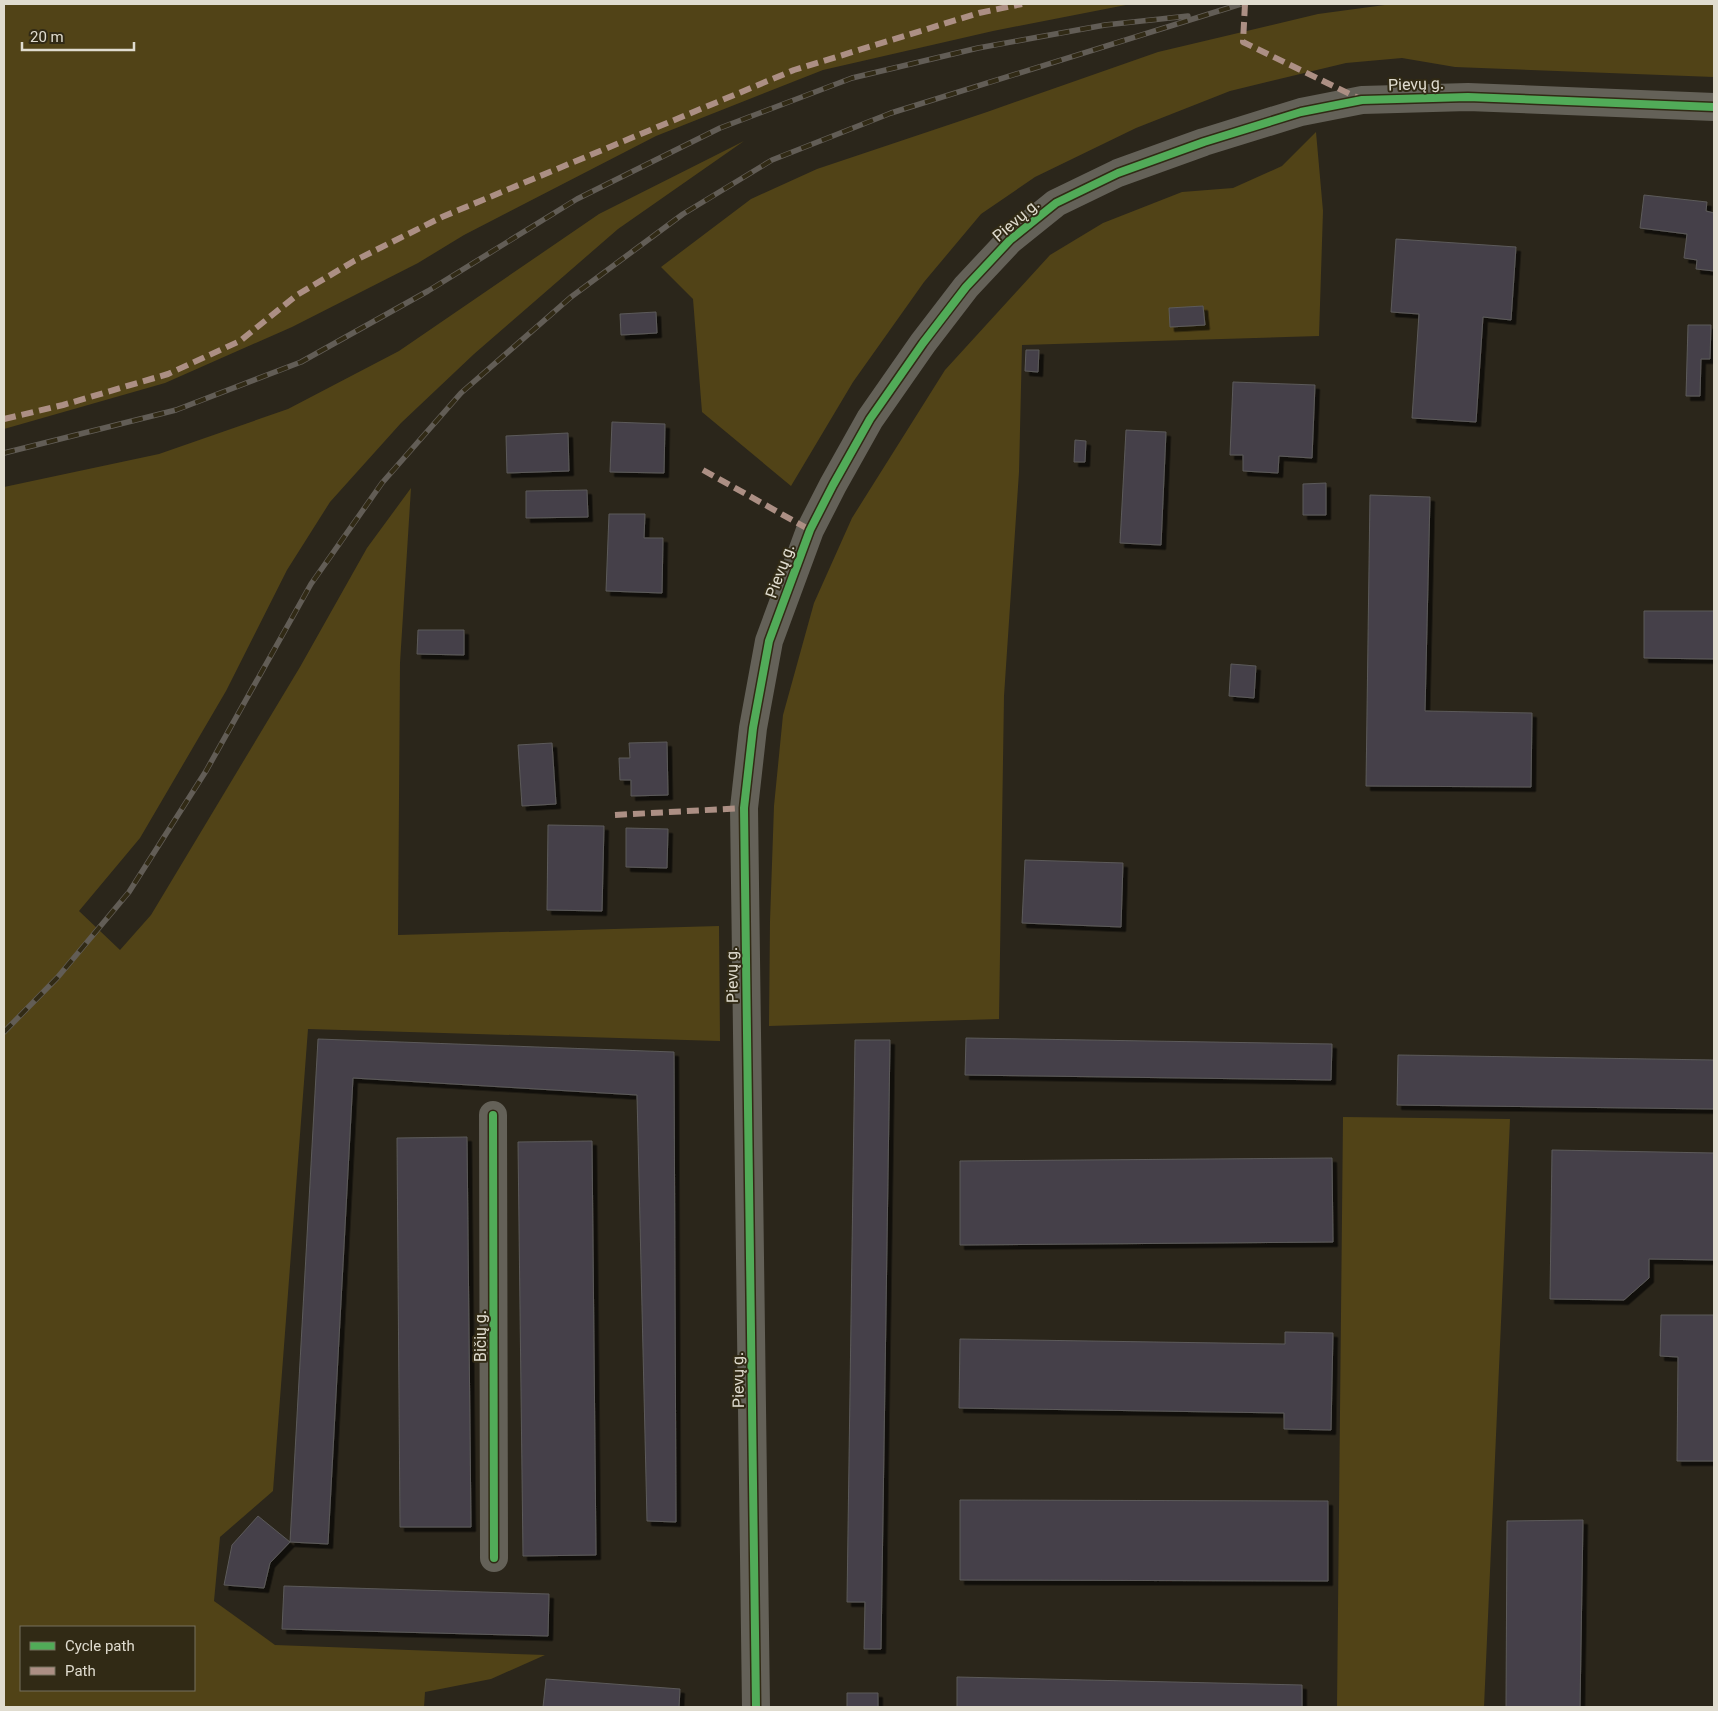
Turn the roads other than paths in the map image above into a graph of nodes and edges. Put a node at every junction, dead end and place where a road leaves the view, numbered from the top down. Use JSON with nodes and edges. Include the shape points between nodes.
{"nodes":[{"id":1,"x":1714,"y":107,"type":"edge"},
{"id":2,"x":493,"y":1114,"type":"dead end"},
{"id":3,"x":494,"y":1558,"type":"dead end"},
{"id":4,"x":756,"y":1707,"type":"edge"}],
"edges":[{"from":1,"to":4,"type":"street","name":"Pievų g.","via":[[1468,96],[1362,100],[1301,112],[1128,170],[1056,203],[1010,240],[961,294],[870,419],[810,530],[769,641],[753,728],[744,808]]},
{"from":2,"to":3,"type":"street","name":"Bičių g."}]}
